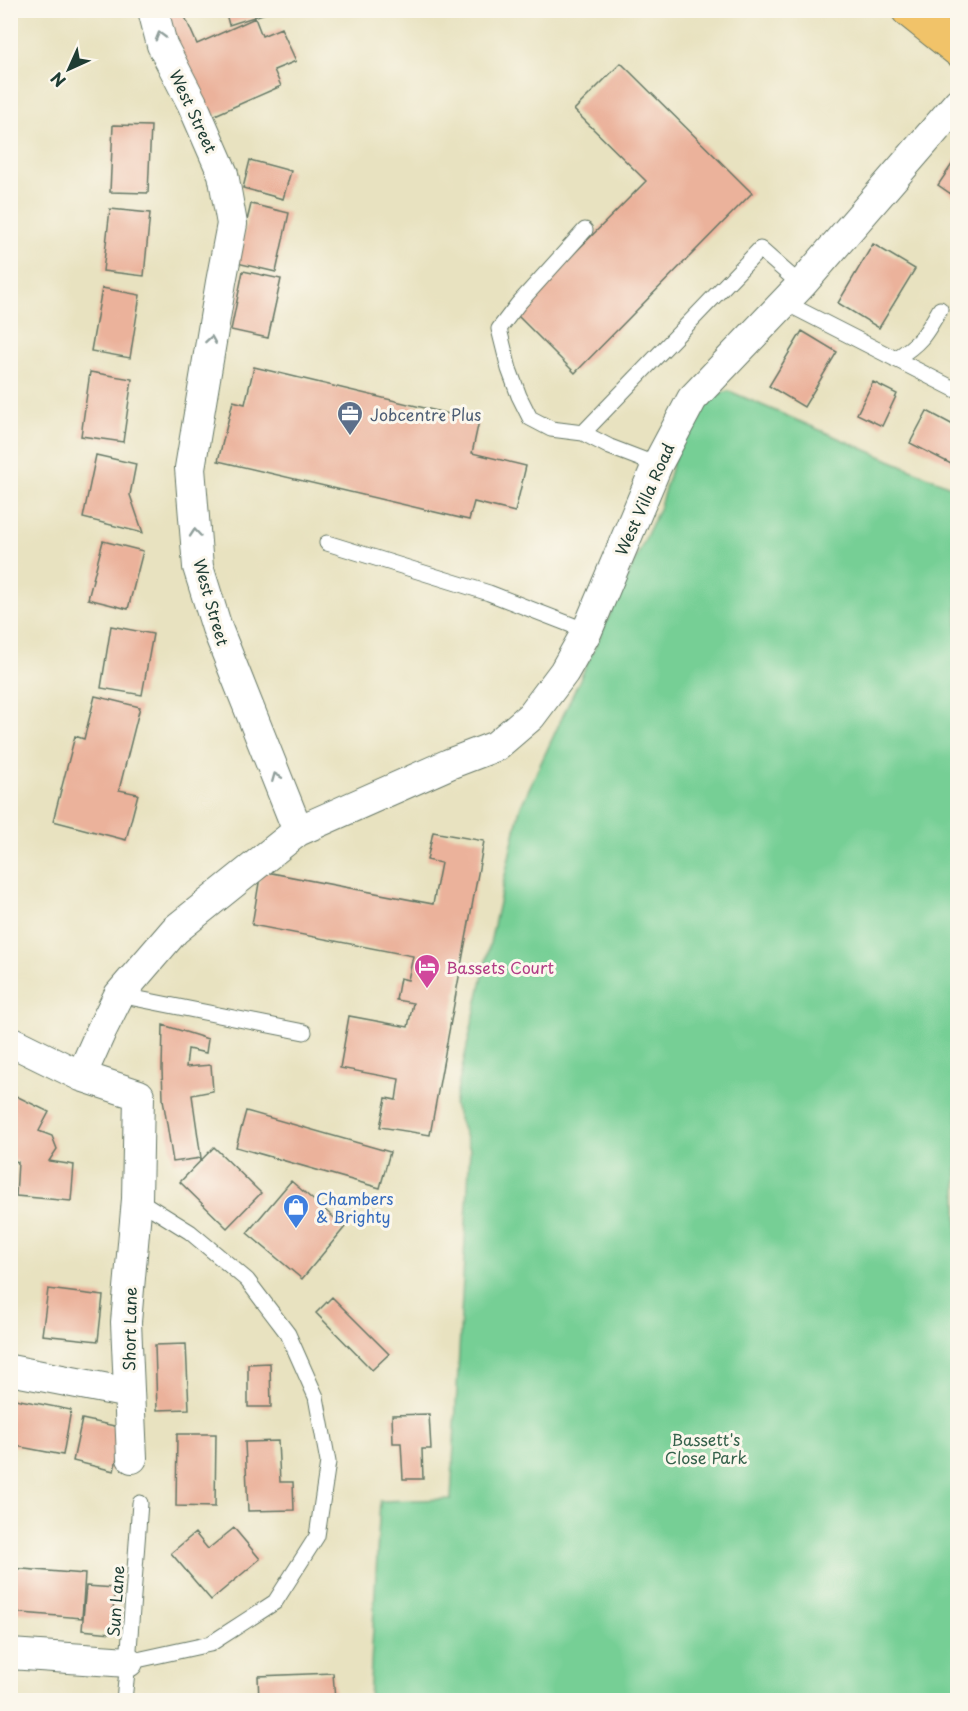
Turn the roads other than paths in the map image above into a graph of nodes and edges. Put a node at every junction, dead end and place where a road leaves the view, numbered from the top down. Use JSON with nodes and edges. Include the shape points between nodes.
{"nodes":[{"id":1,"x":153,"y":10,"type":"edge"},
{"id":2,"x":908,"y":10,"type":"edge"},
{"id":3,"x":957,"y":50,"type":"edge"},
{"id":4,"x":957,"y":103,"type":"edge"},
{"id":5,"x":585,"y":230,"type":"dead end"},
{"id":6,"x":792,"y":294,"type":"junction"},
{"id":7,"x":940,"y":309,"type":"dead end"},
{"id":8,"x":895,"y":359,"type":"junction"},
{"id":9,"x":957,"y":391,"type":"edge"},
{"id":10,"x":583,"y":433,"type":"junction"},
{"id":11,"x":657,"y":465,"type":"junction"},
{"id":12,"x":327,"y":543,"type":"dead end"},
{"id":13,"x":587,"y":631,"type":"junction"},
{"id":14,"x":298,"y":831,"type":"junction"},
{"id":15,"x":119,"y":995,"type":"junction"},
{"id":16,"x":304,"y":1032,"type":"dead end"},
{"id":17,"x":10,"y":1041,"type":"edge"},
{"id":18,"x":81,"y":1076,"type":"junction"},
{"id":19,"x":137,"y":1199,"type":"junction"},
{"id":20,"x":10,"y":1370,"type":"edge"},
{"id":21,"x":129,"y":1393,"type":"junction"},
{"id":22,"x":132,"y":1458,"type":"dead end"},
{"id":23,"x":140,"y":1503,"type":"dead end"},
{"id":24,"x":10,"y":1654,"type":"edge"},
{"id":25,"x":128,"y":1662,"type":"junction"},
{"id":26,"x":124,"y":1701,"type":"edge"}],
"edges":[{"from":14,"to":1,"type":"street","name":"West Street","one_way":true,"via":[[217,628],[198,567],[190,468],[232,224],[223,174],[162,45]]},
{"from":2,"to":3,"type":"main road"},
{"from":4,"to":6,"type":"street","name":"West Villa Road"},
{"from":5,"to":10,"type":"lane","via":[[499,329],[509,369],[530,418],[552,429]]},
{"from":6,"to":8,"type":"lane"},
{"from":6,"to":10,"type":"lane","via":[[760,249]]},
{"from":6,"to":11,"type":"street","name":"West Villa Road","via":[[692,399]]},
{"from":7,"to":8,"type":"lane","via":[[924,337]]},
{"from":8,"to":9,"type":"lane"},
{"from":10,"to":11,"type":"lane"},
{"from":11,"to":13,"type":"street","name":"West Villa Road"},
{"from":12,"to":13,"type":"lane","via":[[489,593]]},
{"from":13,"to":14,"type":"street","name":"West Villa Road","via":[[564,672],[531,716],[496,746]]},
{"from":14,"to":15,"type":"street","via":[[175,930]]},
{"from":15,"to":16,"type":"lane"},
{"from":15,"to":18,"type":"street"},
{"from":17,"to":18,"type":"street"},
{"from":18,"to":19,"type":"street","name":"Short Lane","via":[[139,1095]]},
{"from":19,"to":21,"type":"street","name":"Short Lane","via":[[126,1322]]},
{"from":19,"to":25,"type":"lane","via":[[190,1233],[247,1280],[288,1334],[316,1397],[328,1462],[317,1536],[275,1602],[210,1644]]},
{"from":20,"to":21,"type":"street"},
{"from":21,"to":22,"type":"street","name":"Short Lane"},
{"from":23,"to":25,"type":"lane","name":"Sun Lane"},
{"from":24,"to":25,"type":"street"},
{"from":25,"to":26,"type":"lane","name":"Sun Lane"}]}
